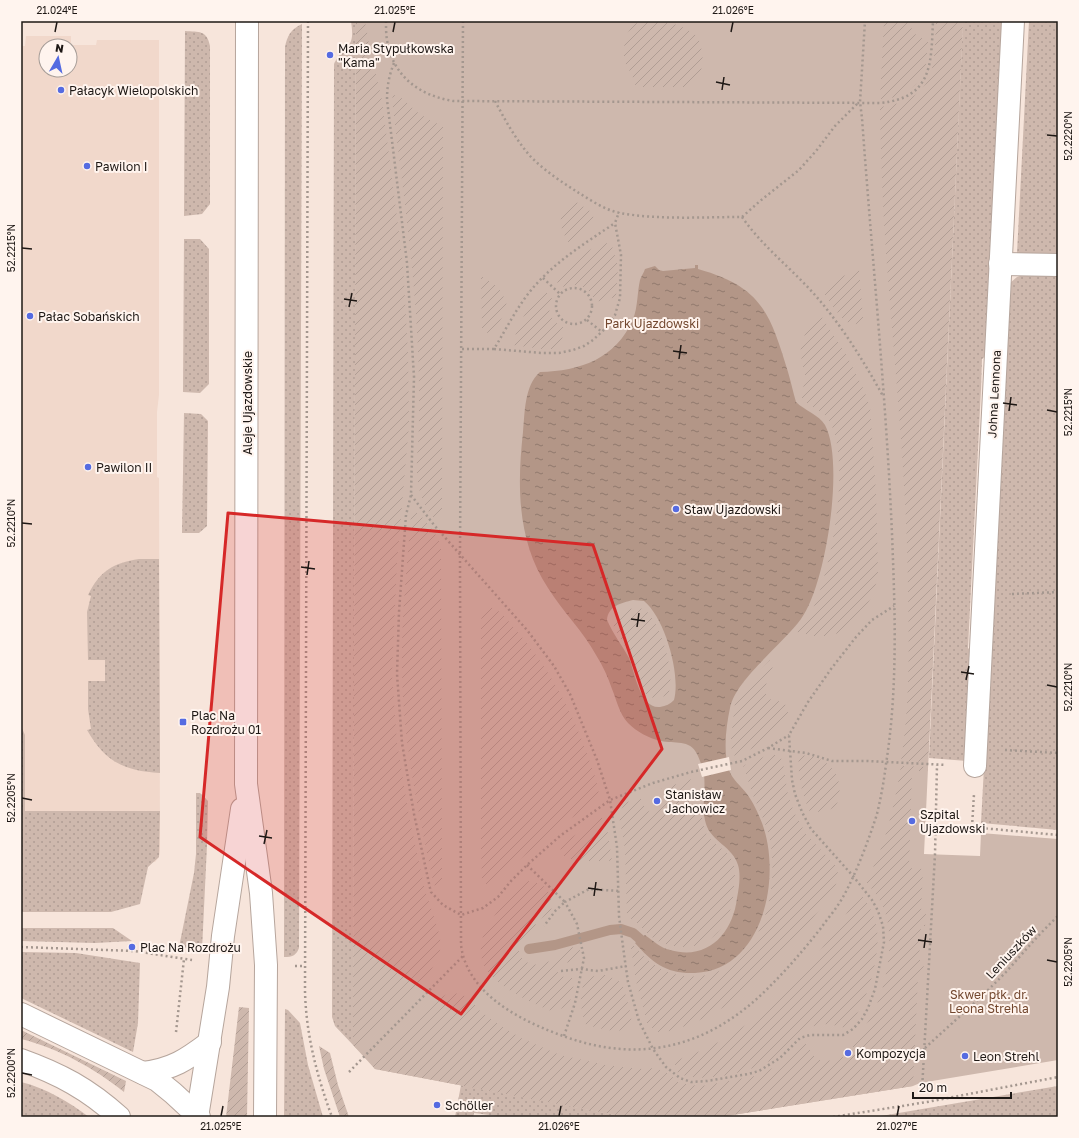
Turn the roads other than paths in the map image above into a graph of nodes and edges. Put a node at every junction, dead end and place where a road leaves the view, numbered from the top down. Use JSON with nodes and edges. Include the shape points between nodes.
{"nodes":[{"id":1,"x":247,"y":21,"type":"edge"},
{"id":2,"x":1013,"y":21,"type":"edge"},
{"id":3,"x":1000,"y":264,"type":"junction"},
{"id":4,"x":1058,"y":264,"type":"edge"},
{"id":5,"x":976,"y":758,"type":"road end"},
{"id":6,"x":246,"y":784,"type":"junction"},
{"id":7,"x":21,"y":1014,"type":"edge"},
{"id":8,"x":210,"y":1042,"type":"junction"},
{"id":9,"x":21,"y":1060,"type":"edge"},
{"id":10,"x":143,"y":1073,"type":"junction"},
{"id":11,"x":119,"y":1117,"type":"edge"},
{"id":12,"x":198,"y":1117,"type":"edge"},
{"id":13,"x":265,"y":1117,"type":"edge"}],
"edges":[{"from":1,"to":6,"type":"street","name":"Aleje Ujazdowskie"},
{"from":2,"to":3,"type":"street","name":"Johna Lennona"},
{"from":3,"to":4,"type":"street"},
{"from":3,"to":5,"type":"street","name":"Johna Lennona"},
{"from":6,"to":8,"type":"street"},
{"from":6,"to":13,"type":"street","via":[[261,893],[266,966]]},
{"from":7,"to":10,"type":"street"},
{"from":8,"to":10,"type":"street","via":[[170,1068]]},
{"from":8,"to":12,"type":"street"},
{"from":9,"to":11,"type":"street","via":[[79,1086]]},
{"from":10,"to":12,"type":"street","via":[[166,1087]]}]}
